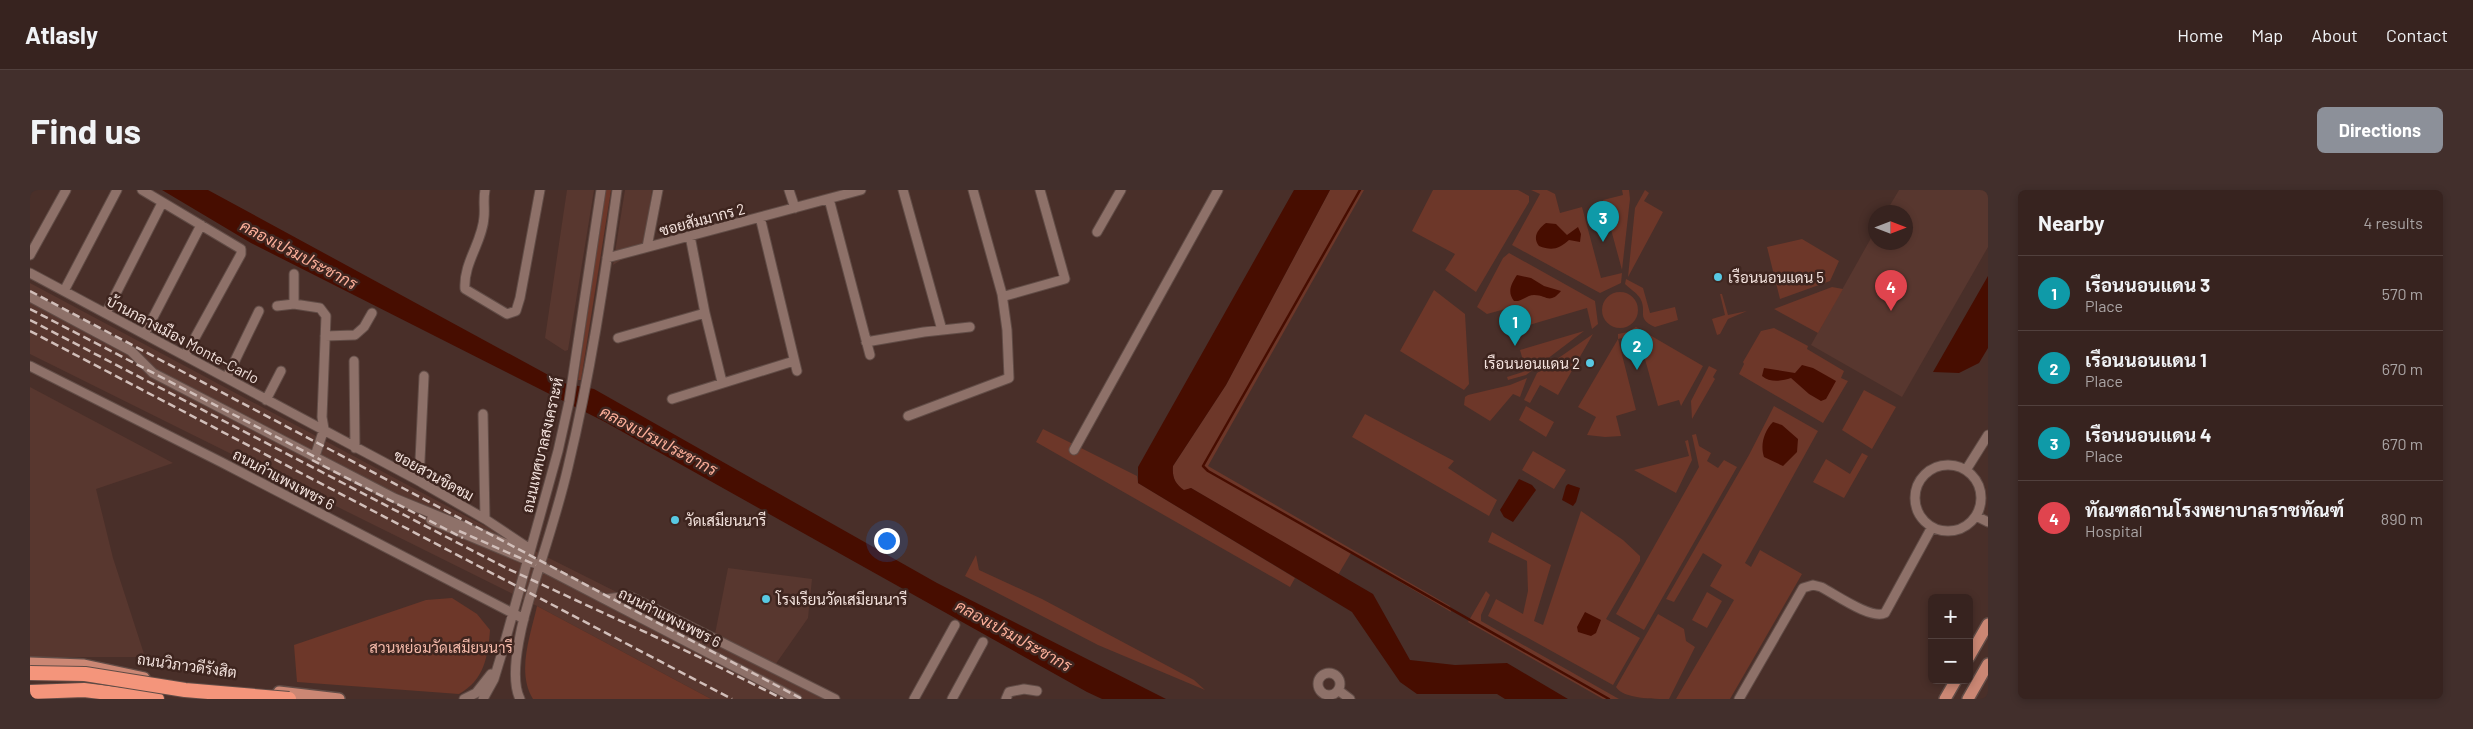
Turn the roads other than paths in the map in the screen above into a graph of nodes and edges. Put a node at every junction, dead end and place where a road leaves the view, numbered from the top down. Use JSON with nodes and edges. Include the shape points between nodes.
{"nodes":[{"id":1,"x":66,"y":190,"type":"edge"},
{"id":2,"x":117,"y":190,"type":"edge"},
{"id":3,"x":142,"y":190,"type":"edge"},
{"id":4,"x":485,"y":190,"type":"edge"},
{"id":5,"x":540,"y":190,"type":"edge"},
{"id":6,"x":601,"y":190,"type":"edge"},
{"id":7,"x":617,"y":190,"type":"edge"},
{"id":8,"x":658,"y":190,"type":"edge"},
{"id":9,"x":790,"y":190,"type":"edge"},
{"id":10,"x":862,"y":190,"type":"edge"},
{"id":11,"x":903,"y":190,"type":"edge"},
{"id":12,"x":973,"y":190,"type":"edge"},
{"id":13,"x":1040,"y":190,"type":"edge"},
{"id":14,"x":1121,"y":190,"type":"edge"},
{"id":15,"x":1218,"y":190,"type":"edge"},
{"id":16,"x":829,"y":199,"type":"junction"},
{"id":17,"x":162,"y":203,"type":"junction"},
{"id":18,"x":794,"y":208,"type":"junction"},
{"id":19,"x":760,"y":217,"type":"junction"},
{"id":20,"x":201,"y":226,"type":"junction"},
{"id":21,"x":1098,"y":232,"type":"dead end"},
{"id":22,"x":690,"y":236,"type":"junction"},
{"id":23,"x":647,"y":247,"type":"junction"},
{"id":24,"x":30,"y":255,"type":"edge"},
{"id":25,"x":607,"y":258,"type":"junction"},
{"id":26,"x":30,"y":273,"type":"edge"},
{"id":27,"x":294,"y":274,"type":"dead end"},
{"id":28,"x":64,"y":291,"type":"junction"},
{"id":29,"x":1002,"y":294,"type":"junction"},
{"id":30,"x":30,"y":297,"type":"edge"},
{"id":31,"x":294,"y":304,"type":"junction"},
{"id":32,"x":277,"y":306,"type":"dead end"},
{"id":33,"x":259,"y":311,"type":"dead end"},
{"id":34,"x":106,"y":313,"type":"junction"},
{"id":35,"x":372,"y":313,"type":"dead end"},
{"id":36,"x":705,"y":313,"type":"junction"},
{"id":37,"x":970,"y":327,"type":"dead end"},
{"id":38,"x":942,"y":330,"type":"junction"},
{"id":39,"x":145,"y":333,"type":"junction"},
{"id":40,"x":325,"y":336,"type":"junction"},
{"id":41,"x":618,"y":338,"type":"dead end"},
{"id":42,"x":866,"y":342,"type":"junction"},
{"id":43,"x":186,"y":354,"type":"junction"},
{"id":44,"x":870,"y":355,"type":"dead end"},
{"id":45,"x":794,"y":361,"type":"junction"},
{"id":46,"x":354,"y":362,"type":"dead end"},
{"id":47,"x":30,"y":366,"type":"edge"},
{"id":48,"x":281,"y":371,"type":"dead end"},
{"id":49,"x":797,"y":371,"type":"dead end"},
{"id":50,"x":424,"y":376,"type":"dead end"},
{"id":51,"x":226,"y":377,"type":"junction"},
{"id":52,"x":722,"y":382,"type":"junction"},
{"id":53,"x":672,"y":399,"type":"dead end"},
{"id":54,"x":266,"y":400,"type":"junction"},
{"id":55,"x":483,"y":414,"type":"dead end"},
{"id":56,"x":908,"y":416,"type":"dead end"},
{"id":57,"x":324,"y":429,"type":"junction"},
{"id":58,"x":1988,"y":435,"type":"edge"},
{"id":59,"x":355,"y":448,"type":"junction"},
{"id":60,"x":1074,"y":450,"type":"dead end"},
{"id":61,"x":315,"y":456,"type":"junction"},
{"id":62,"x":1966,"y":470,"type":"junction"},
{"id":63,"x":418,"y":481,"type":"junction"},
{"id":64,"x":1976,"y":516,"type":"junction"},
{"id":65,"x":486,"y":519,"type":"junction"},
{"id":66,"x":1988,"y":522,"type":"edge"},
{"id":67,"x":1932,"y":527,"type":"junction"},
{"id":68,"x":529,"y":554,"type":"junction"},
{"id":69,"x":539,"y":565,"type":"junction"},
{"id":70,"x":606,"y":599,"type":"junction"},
{"id":71,"x":512,"y":614,"type":"junction"},
{"id":72,"x":524,"y":619,"type":"junction"},
{"id":73,"x":1988,"y":624,"type":"edge"},
{"id":74,"x":955,"y":625,"type":"dead end"},
{"id":75,"x":983,"y":642,"type":"dead end"},
{"id":76,"x":1973,"y":650,"type":"edge"},
{"id":77,"x":502,"y":656,"type":"junction"},
{"id":78,"x":30,"y":663,"type":"edge"},
{"id":79,"x":1988,"y":664,"type":"edge"},
{"id":80,"x":30,"y":673,"type":"edge"},
{"id":81,"x":158,"y":681,"type":"junction"},
{"id":82,"x":1954,"y":684,"type":"edge"},
{"id":83,"x":84,"y":690,"type":"junction"},
{"id":84,"x":1338,"y":690,"type":"dead end"},
{"id":85,"x":1036,"y":691,"type":"dead end"},
{"id":86,"x":30,"y":692,"type":"edge"},
{"id":87,"x":157,"y":699,"type":"edge"},
{"id":88,"x":289,"y":699,"type":"edge"},
{"id":89,"x":339,"y":699,"type":"edge"},
{"id":90,"x":464,"y":699,"type":"edge"},
{"id":91,"x":482,"y":699,"type":"edge"},
{"id":92,"x":520,"y":699,"type":"edge"},
{"id":93,"x":797,"y":699,"type":"edge"},
{"id":94,"x":835,"y":699,"type":"edge"},
{"id":95,"x":914,"y":699,"type":"edge"},
{"id":96,"x":952,"y":699,"type":"edge"},
{"id":97,"x":1006,"y":699,"type":"edge"},
{"id":98,"x":1350,"y":699,"type":"edge"},
{"id":99,"x":1739,"y":699,"type":"edge"},
{"id":100,"x":1945,"y":699,"type":"edge"},
{"id":101,"x":1968,"y":699,"type":"edge"}],
"edges":[{"from":1,"to":24,"type":"street"},
{"from":2,"to":28,"type":"street"},
{"from":3,"to":17,"type":"street"},
{"from":4,"to":5,"type":"street","via":[[484,218],[465,289],[507,314],[516,310]]},
{"from":6,"to":68,"type":"street","name":"ถนนเทศบาลสงเคราะห์","via":[[569,402]]},
{"from":7,"to":25,"type":"street","name":"ถนนเทศบาลสงเคราะห์"},
{"from":8,"to":23,"type":"street"},
{"from":9,"to":18,"type":"street"},
{"from":10,"to":16,"type":"street","name":"ซอยสัมมากร 2"},
{"from":11,"to":38,"type":"street"},
{"from":12,"to":29,"type":"street"},
{"from":13,"to":29,"type":"street","via":[[1065,279],[1005,296]]},
{"from":14,"to":21,"type":"street"},
{"from":15,"to":60,"type":"street"},
{"from":16,"to":18,"type":"street","name":"ซอยสัมมากร 2"},
{"from":16,"to":42,"type":"street"},
{"from":17,"to":20,"type":"street"},
{"from":17,"to":34,"type":"street"},
{"from":18,"to":19,"type":"street","name":"ซอยสัมมากร 2"},
{"from":19,"to":22,"type":"street","name":"ซอยสัมมากร 2"},
{"from":19,"to":45,"type":"street"},
{"from":20,"to":39,"type":"street"},
{"from":20,"to":43,"type":"street","via":[[240,248],[241,253]]},
{"from":22,"to":23,"type":"street","name":"ซอยสัมมากร 2"},
{"from":22,"to":36,"type":"street"},
{"from":23,"to":25,"type":"street","name":"ซอยสัมมากร 2"},
{"from":25,"to":69,"type":"street","name":"ถนนเทศบาลสงเคราะห์","via":[[571,452]]},
{"from":26,"to":28,"type":"street","name":"บ้านกลางเมือง Monte-Carlo"},
{"from":27,"to":31,"type":"street"},
{"from":28,"to":34,"type":"street","name":"บ้านกลางเมือง Monte-Carlo"},
{"from":29,"to":56,"type":"street","via":[[1009,378]]},
{"from":30,"to":61,"type":"street","name":"ถนนกำแพงเพชร 6","via":[[131,351],[153,373]]},
{"from":31,"to":32,"type":"street"},
{"from":31,"to":40,"type":"street","via":[[322,309],[326,316]]},
{"from":33,"to":51,"type":"street"},
{"from":34,"to":39,"type":"street","name":"บ้านกลางเมือง Monte-Carlo"},
{"from":35,"to":40,"type":"street","via":[[355,335]]},
{"from":36,"to":41,"type":"street"},
{"from":36,"to":52,"type":"street"},
{"from":37,"to":38,"type":"street"},
{"from":38,"to":42,"type":"street"},
{"from":39,"to":43,"type":"street","name":"บ้านกลางเมือง Monte-Carlo"},
{"from":40,"to":57,"type":"street"},
{"from":42,"to":44,"type":"street"},
{"from":43,"to":51,"type":"street","name":"บ้านกลางเมือง Monte-Carlo"},
{"from":45,"to":49,"type":"street"},
{"from":45,"to":52,"type":"street"},
{"from":46,"to":59,"type":"street"},
{"from":47,"to":71,"type":"street","name":"ถนนกำแพงเพชร 6"},
{"from":48,"to":54,"type":"street"},
{"from":50,"to":63,"type":"street"},
{"from":51,"to":54,"type":"street","name":"บ้านกลางเมือง Monte-Carlo"},
{"from":52,"to":53,"type":"street"},
{"from":54,"to":57,"type":"street","name":"บ้านกลางเมือง Monte-Carlo"},
{"from":55,"to":65,"type":"street"},
{"from":57,"to":59,"type":"street","name":"ซอยสวนชิดชม"},
{"from":57,"to":61,"type":"street"},
{"from":58,"to":62,"type":"street"},
{"from":59,"to":63,"type":"street","name":"ซอยสวนชิดชม"},
{"from":61,"to":68,"type":"street","name":"ถนนกำแพงเพชร 6","via":[[458,533]]},
{"from":62,"to":64,"type":"street","via":[[1978,482],[1980,491]]},
{"from":62,"to":67,"type":"street","via":[[1956,466],[1936,467],[1920,481],[1916,491],[1917,506]]},
{"from":63,"to":65,"type":"street","name":"ซอยสวนชิดชม"},
{"from":64,"to":66,"type":"street"},
{"from":64,"to":67,"type":"street","via":[[1961,529],[1951,531]]},
{"from":65,"to":68,"type":"street","name":"ซอยสวนชิดชม"},
{"from":67,"to":99,"type":"street","via":[[1885,613],[1880,616],[1821,586],[1803,588]]},
{"from":68,"to":69,"type":"street","name":"ถนนกำแพงเพชร 6"},
{"from":68,"to":71,"type":"street","name":"ถนนเทศบาลสงเคราะห์"},
{"from":69,"to":70,"type":"street","name":"ถนนกำแพงเพชร 6"},
{"from":69,"to":72,"type":"street","name":"ถนนเทศบาลสงเคราะห์"},
{"from":70,"to":93,"type":"street","name":"ถนนกำแพงเพชร 6"},
{"from":70,"to":94,"type":"street","via":[[629,596]]},
{"from":71,"to":72,"type":"street","name":"ถนนกำแพงเพชร 6"},
{"from":71,"to":77,"type":"street","name":"ถนนเทศบาลสงเคราะห์"},
{"from":72,"to":92,"type":"street","name":"ถนนเทศบาลสงเคราะห์","via":[[516,666]]},
{"from":73,"to":76,"type":"main road"},
{"from":74,"to":95,"type":"street"},
{"from":75,"to":96,"type":"street"},
{"from":77,"to":90,"type":"street","via":[[483,686]]},
{"from":77,"to":91,"type":"street","name":"ถนนเทศบาลสงเคราะห์"},
{"from":78,"to":81,"type":"main road","name":"ถนนวิภาวดีรังสิต","via":[[105,668]]},
{"from":79,"to":101,"type":"main road"},
{"from":80,"to":88,"type":"highway","bridge":true,"via":[[85,674],[185,690]]},
{"from":81,"to":83,"type":"highway"},
{"from":81,"to":89,"type":"main road","name":"ถนนวิภาวดีรังสิต"},
{"from":82,"to":100,"type":"main road"},
{"from":83,"to":86,"type":"highway"},
{"from":83,"to":87,"type":"highway"},
{"from":84,"to":98,"type":"street"},
{"from":85,"to":97,"type":"street","via":[[1015,690],[1009,692]]}]}
